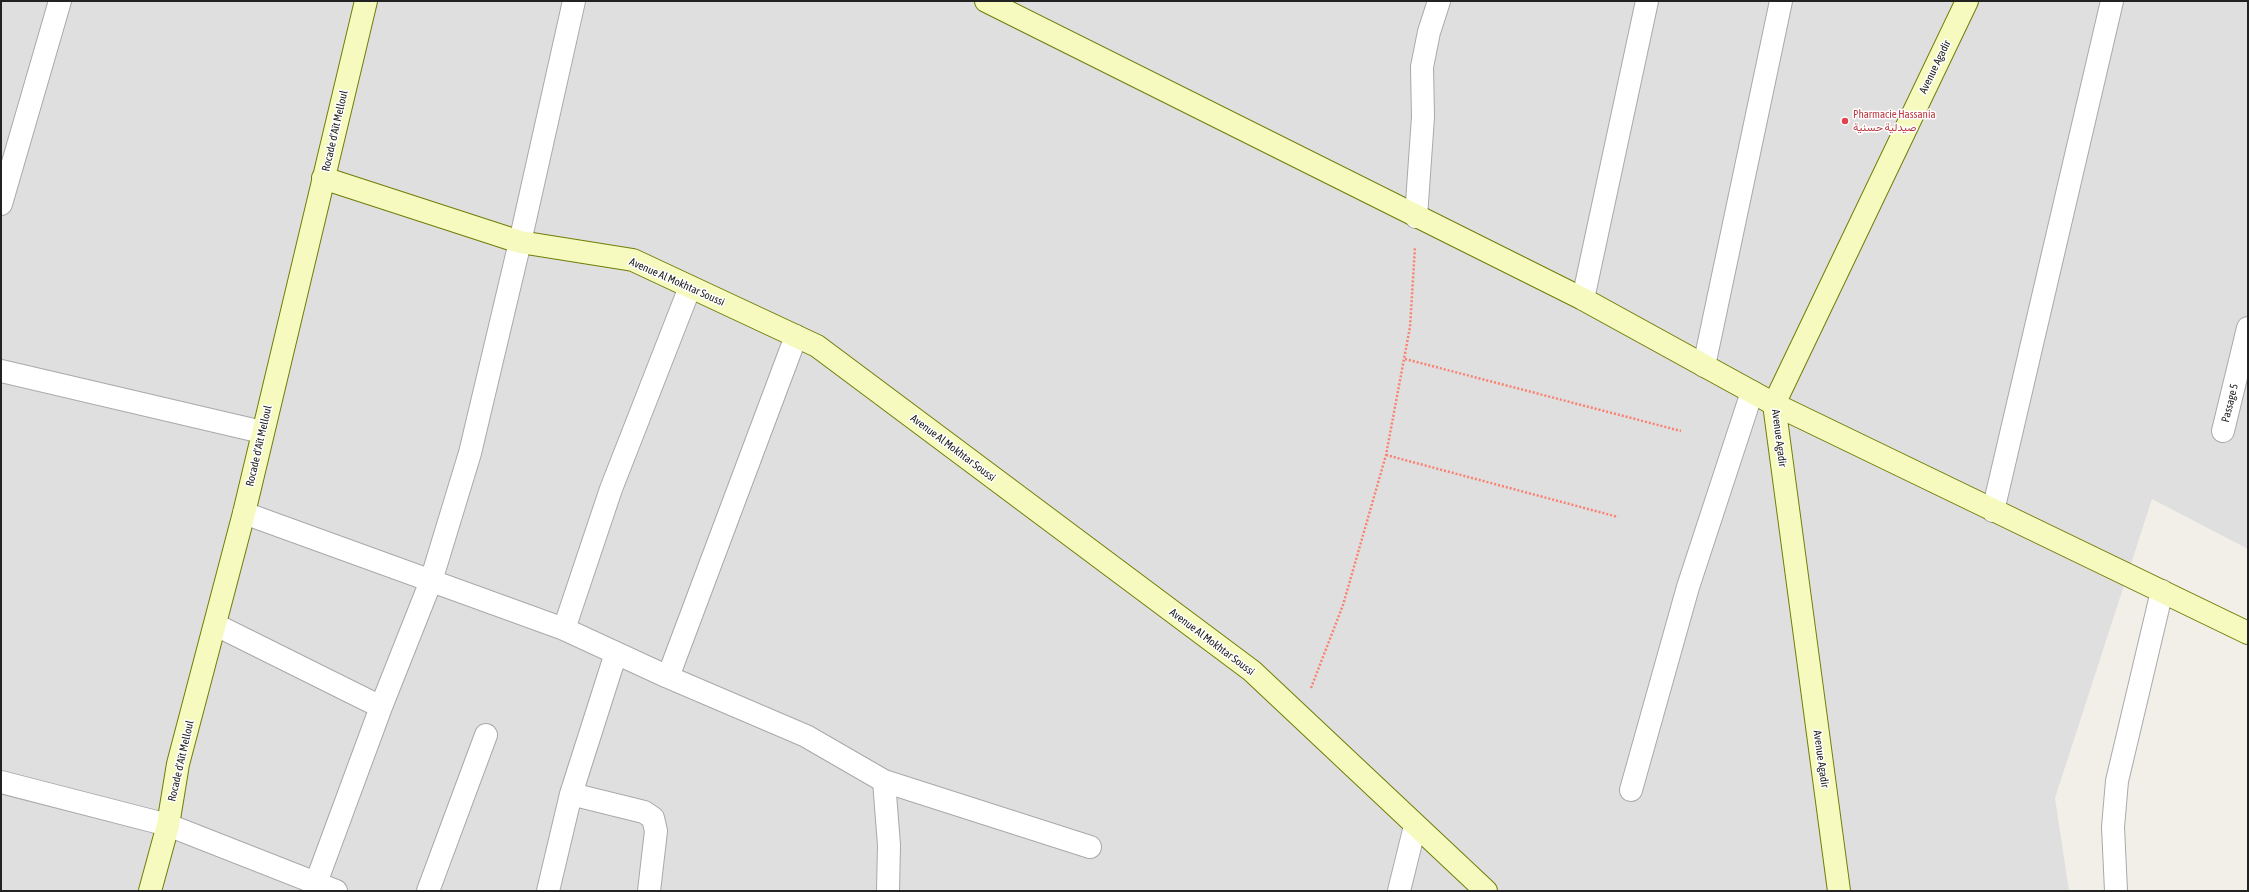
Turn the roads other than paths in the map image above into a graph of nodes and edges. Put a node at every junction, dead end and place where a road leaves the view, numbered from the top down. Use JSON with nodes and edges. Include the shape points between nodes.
{"nodes":[{"id":1,"x":60,"y":1,"type":"edge"},
{"id":2,"x":366,"y":1,"type":"edge"},
{"id":3,"x":574,"y":1,"type":"edge"},
{"id":4,"x":986,"y":1,"type":"edge"},
{"id":5,"x":1439,"y":1,"type":"edge"},
{"id":6,"x":1647,"y":1,"type":"edge"},
{"id":7,"x":1781,"y":1,"type":"edge"},
{"id":8,"x":1967,"y":1,"type":"edge"},
{"id":9,"x":2112,"y":1,"type":"edge"},
{"id":10,"x":323,"y":178,"type":"junction"},
{"id":11,"x":1,"y":204,"type":"edge"},
{"id":12,"x":1416,"y":217,"type":"junction"},
{"id":13,"x":520,"y":242,"type":"junction"},
{"id":14,"x":690,"y":287,"type":"junction"},
{"id":15,"x":1583,"y":299,"type":"junction"},
{"id":16,"x":2248,"y":328,"type":"edge"},
{"id":17,"x":796,"y":336,"type":"junction"},
{"id":18,"x":1704,"y":366,"type":"junction"},
{"id":19,"x":1,"y":371,"type":"edge"},
{"id":20,"x":1752,"y":392,"type":"junction"},
{"id":21,"x":1774,"y":404,"type":"junction"},
{"id":22,"x":2223,"y":431,"type":"dead end"},
{"id":23,"x":262,"y":432,"type":"junction"},
{"id":24,"x":1993,"y":511,"type":"junction"},
{"id":25,"x":244,"y":513,"type":"junction"},
{"id":26,"x":431,"y":581,"type":"junction"},
{"id":27,"x":2162,"y":591,"type":"junction"},
{"id":28,"x":216,"y":625,"type":"junction"},
{"id":29,"x":564,"y":629,"type":"junction"},
{"id":30,"x":2248,"y":633,"type":"edge"},
{"id":31,"x":616,"y":653,"type":"junction"},
{"id":32,"x":668,"y":677,"type":"junction"},
{"id":33,"x":381,"y":707,"type":"junction"},
{"id":34,"x":486,"y":735,"type":"dead end"},
{"id":35,"x":1,"y":782,"type":"edge"},
{"id":36,"x":884,"y":782,"type":"junction"},
{"id":37,"x":1631,"y":790,"type":"dead end"},
{"id":38,"x":571,"y":794,"type":"junction"},
{"id":39,"x":168,"y":825,"type":"junction"},
{"id":40,"x":1415,"y":826,"type":"junction"},
{"id":41,"x":1090,"y":847,"type":"dead end"},
{"id":42,"x":314,"y":887,"type":"edge"},
{"id":43,"x":150,"y":891,"type":"edge"},
{"id":44,"x":336,"y":891,"type":"edge"},
{"id":45,"x":428,"y":891,"type":"edge"},
{"id":46,"x":548,"y":891,"type":"edge"},
{"id":47,"x":649,"y":891,"type":"edge"},
{"id":48,"x":888,"y":891,"type":"edge"},
{"id":49,"x":1399,"y":891,"type":"edge"},
{"id":50,"x":1486,"y":891,"type":"edge"},
{"id":51,"x":1839,"y":891,"type":"edge"},
{"id":52,"x":2116,"y":891,"type":"edge"}],
"edges":[{"from":1,"to":11,"type":"street"},
{"from":2,"to":10,"type":"street","name":"Rocade d'Aït Melloul"},
{"from":3,"to":13,"type":"street"},
{"from":4,"to":12,"type":"street"},
{"from":5,"to":12,"type":"street","via":[[1422,67],[1423,117]]},
{"from":6,"to":15,"type":"street"},
{"from":7,"to":18,"type":"street"},
{"from":8,"to":21,"type":"street","name":"Avenue Agadir"},
{"from":9,"to":24,"type":"street"},
{"from":10,"to":13,"type":"street","name":"Avenue Al Mokhtar Soussi"},
{"from":10,"to":23,"type":"street","name":"Rocade d'Aït Melloul"},
{"from":12,"to":15,"type":"street"},
{"from":13,"to":14,"type":"street","name":"Avenue Al Mokhtar Soussi","via":[[632,260]]},
{"from":13,"to":26,"type":"street","via":[[470,453]]},
{"from":14,"to":17,"type":"street","name":"Avenue Al Mokhtar Soussi"},
{"from":14,"to":29,"type":"street","via":[[611,490]]},
{"from":15,"to":18,"type":"street"},
{"from":16,"to":22,"type":"street","name":"Passage 5"},
{"from":17,"to":32,"type":"street"},
{"from":17,"to":40,"type":"street","name":"Avenue Al Mokhtar Soussi","via":[[817,346],[1252,671]]},
{"from":18,"to":20,"type":"street"},
{"from":19,"to":23,"type":"street"},
{"from":20,"to":21,"type":"street"},
{"from":20,"to":37,"type":"street","via":[[1688,586]]},
{"from":21,"to":24,"type":"street"},
{"from":21,"to":51,"type":"street","name":"Avenue Agadir"},
{"from":23,"to":25,"type":"street","name":"Rocade d'Aït Melloul"},
{"from":24,"to":27,"type":"street"},
{"from":25,"to":26,"type":"street"},
{"from":25,"to":28,"type":"street","name":"Rocade d'Aït Melloul"},
{"from":26,"to":29,"type":"street"},
{"from":26,"to":33,"type":"street"},
{"from":27,"to":30,"type":"street"},
{"from":27,"to":52,"type":"street","via":[[2117,781],[2113,827]]},
{"from":28,"to":33,"type":"street"},
{"from":28,"to":39,"type":"street","name":"Rocade d'Aït Melloul","via":[[178,764]]},
{"from":29,"to":31,"type":"street"},
{"from":31,"to":32,"type":"street"},
{"from":31,"to":38,"type":"street"},
{"from":32,"to":36,"type":"street","via":[[806,736]]},
{"from":33,"to":42,"type":"street"},
{"from":34,"to":45,"type":"street"},
{"from":35,"to":39,"type":"street"},
{"from":36,"to":41,"type":"street"},
{"from":36,"to":48,"type":"street","via":[[889,845]]},
{"from":38,"to":46,"type":"street"},
{"from":38,"to":47,"type":"street","via":[[644,812],[653,818],[656,831]]},
{"from":39,"to":42,"type":"street"},
{"from":39,"to":43,"type":"street","name":"Rocade d'Aït Melloul"},
{"from":40,"to":49,"type":"street"},
{"from":40,"to":50,"type":"street","name":"Avenue Al Mokhtar Soussi"},
{"from":42,"to":44,"type":"street"}]}
